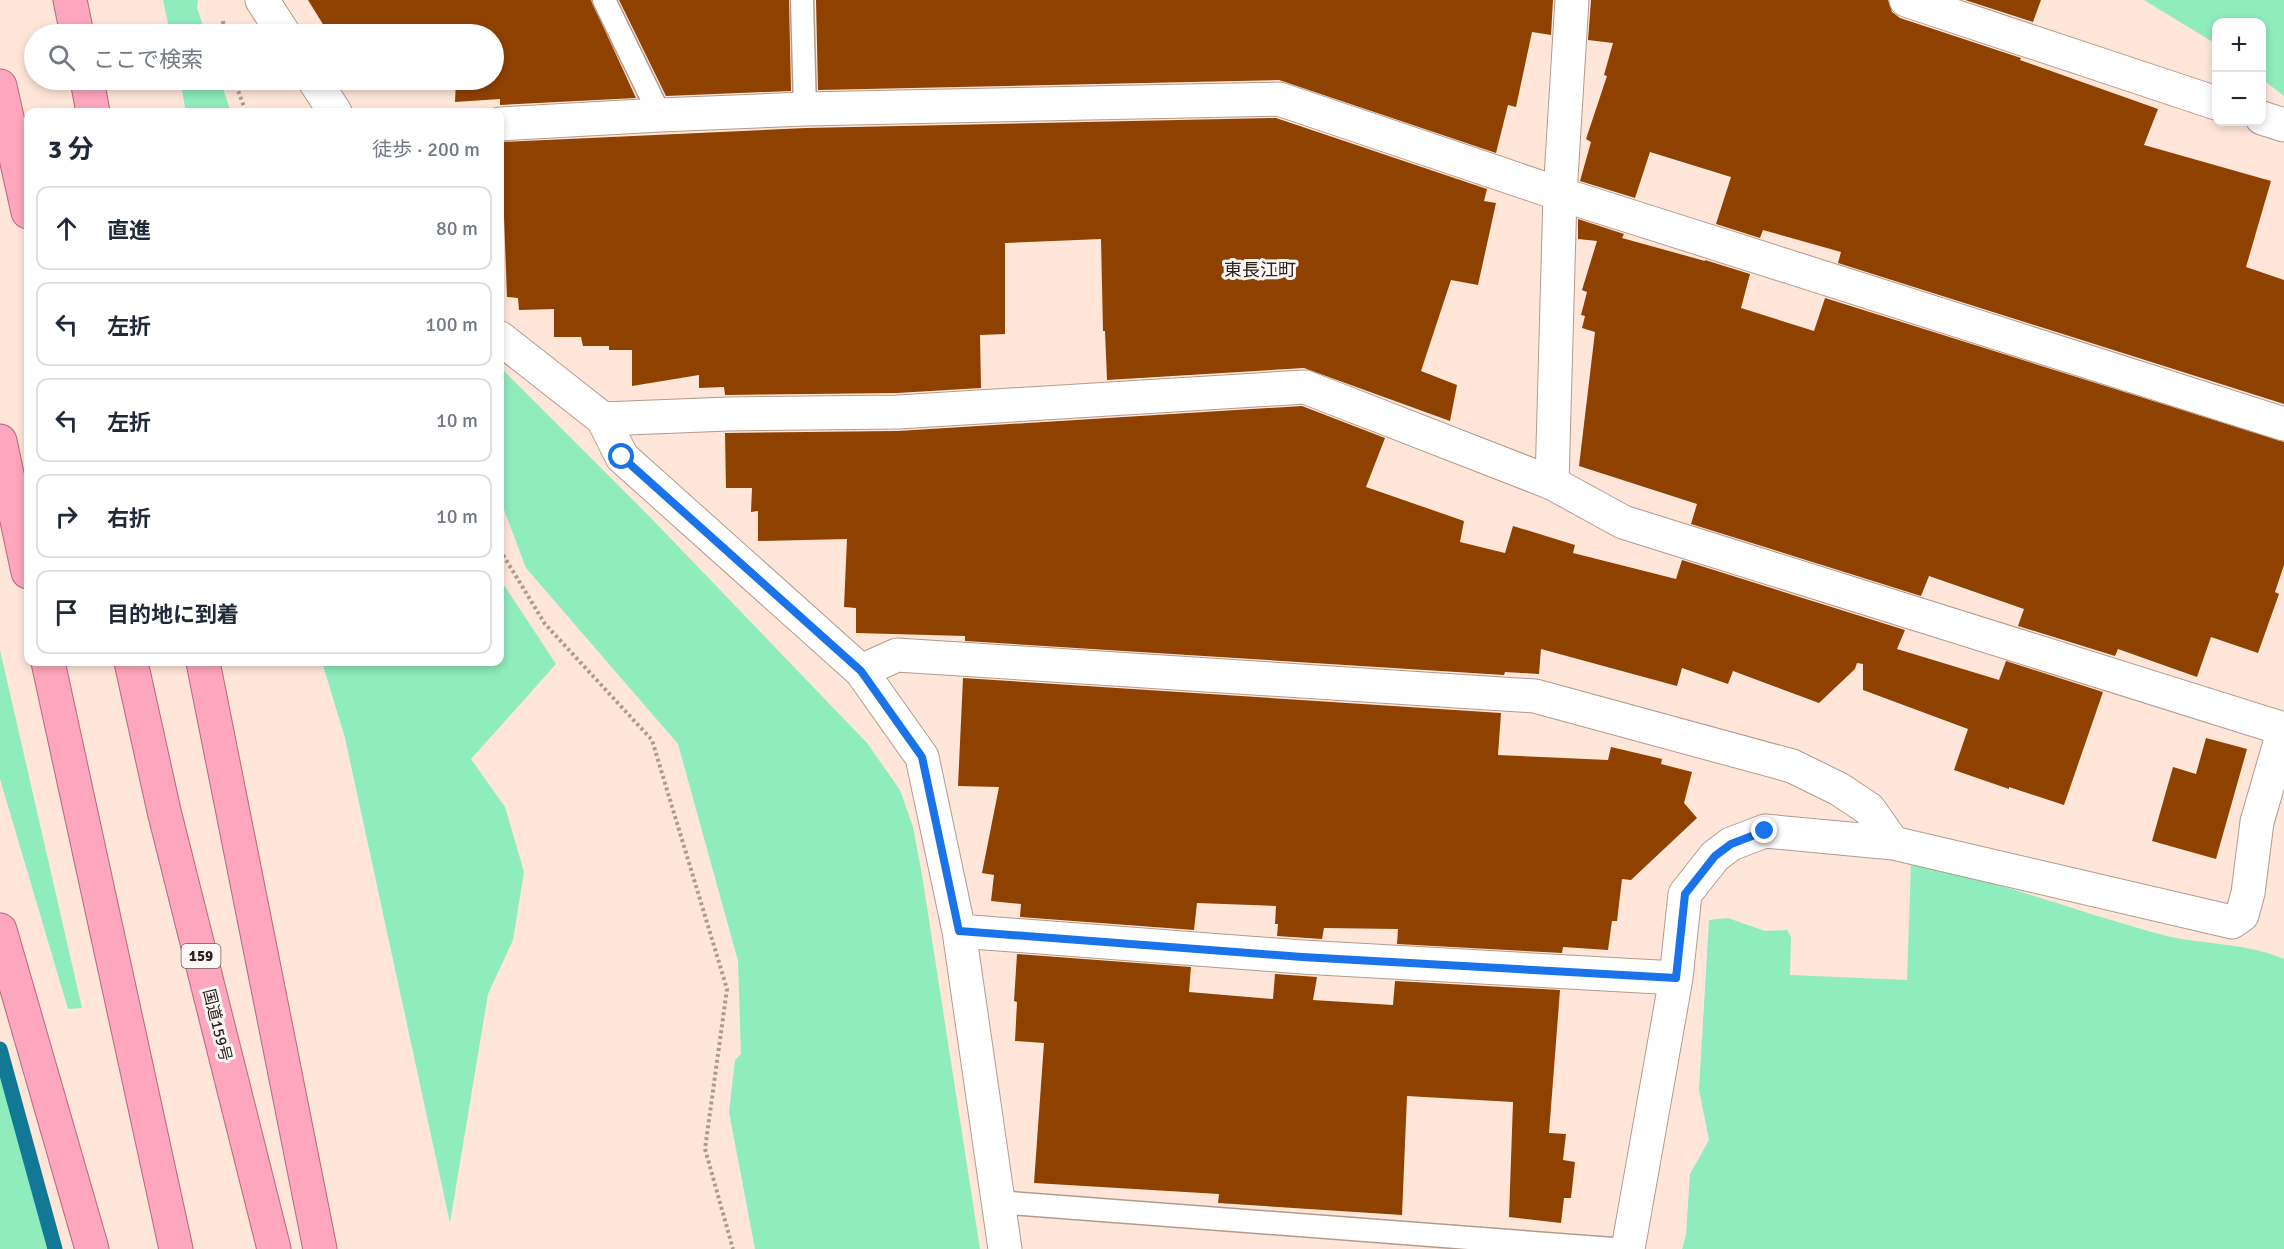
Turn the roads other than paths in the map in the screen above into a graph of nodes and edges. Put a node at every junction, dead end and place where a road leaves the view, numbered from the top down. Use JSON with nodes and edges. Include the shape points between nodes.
{"nodes":[{"id":1,"x":70,"y":0,"type":"edge"},
{"id":2,"x":262,"y":0,"type":"edge"},
{"id":3,"x":604,"y":0,"type":"edge"},
{"id":4,"x":802,"y":0,"type":"edge"},
{"id":5,"x":1572,"y":0,"type":"edge"},
{"id":6,"x":1906,"y":0,"type":"edge"},
{"id":7,"x":75,"y":24,"type":"edge"},
{"id":8,"x":278,"y":24,"type":"edge"},
{"id":9,"x":0,"y":86,"type":"edge"},
{"id":10,"x":89,"y":90,"type":"edge"},
{"id":11,"x":321,"y":90,"type":"edge"},
{"id":12,"x":2212,"y":100,"type":"edge"},
{"id":13,"x":92,"y":108,"type":"edge"},
{"id":14,"x":332,"y":108,"type":"edge"},
{"id":15,"x":805,"y":109,"type":"junction"},
{"id":16,"x":660,"y":115,"type":"junction"},
{"id":17,"x":2266,"y":119,"type":"edge"},
{"id":18,"x":504,"y":124,"type":"edge"},
{"id":19,"x":2284,"y":125,"type":"edge"},
{"id":20,"x":24,"y":194,"type":"edge"},
{"id":21,"x":1560,"y":194,"type":"junction"},
{"id":22,"x":504,"y":341,"type":"edge"},
{"id":23,"x":603,"y":419,"type":"junction"},
{"id":24,"x":2284,"y":424,"type":"edge"},
{"id":25,"x":0,"y":441,"type":"edge"},
{"id":26,"x":1552,"y":483,"type":"junction"},
{"id":27,"x":24,"y":553,"type":"edge"},
{"id":28,"x":49,"y":666,"type":"edge"},
{"id":29,"x":131,"y":666,"type":"edge"},
{"id":30,"x":204,"y":666,"type":"edge"},
{"id":31,"x":861,"y":671,"type":"junction"},
{"id":32,"x":2284,"y":729,"type":"edge"},
{"id":33,"x":1893,"y":843,"type":"junction"},
{"id":34,"x":0,"y":930,"type":"edge"},
{"id":35,"x":959,"y":931,"type":"junction"},
{"id":36,"x":1676,"y":978,"type":"junction"},
{"id":37,"x":997,"y":1202,"type":"junction"},
{"id":38,"x":92,"y":1249,"type":"edge"},
{"id":39,"x":176,"y":1249,"type":"edge"},
{"id":40,"x":274,"y":1249,"type":"edge"},
{"id":41,"x":320,"y":1249,"type":"edge"},
{"id":42,"x":1005,"y":1249,"type":"edge"},
{"id":43,"x":1613,"y":1249,"type":"edge"},
{"id":44,"x":1628,"y":1249,"type":"edge"}],
"edges":[{"from":1,"to":7,"type":"highway"},
{"from":2,"to":8,"type":"street"},
{"from":3,"to":16,"type":"lane"},
{"from":4,"to":15,"type":"lane"},
{"from":5,"to":21,"type":"street"},
{"from":6,"to":12,"type":"street"},
{"from":9,"to":20,"type":"highway"},
{"from":10,"to":13,"type":"highway"},
{"from":11,"to":14,"type":"street"},
{"from":15,"to":16,"type":"street"},
{"from":15,"to":21,"type":"street","via":[[1279,99]]},
{"from":16,"to":18,"type":"street"},
{"from":17,"to":19,"type":"street"},
{"from":21,"to":24,"type":"street"},
{"from":21,"to":26,"type":"street"},
{"from":22,"to":23,"type":"street"},
{"from":23,"to":26,"type":"street","via":[[898,412],[1305,387]]},
{"from":23,"to":31,"type":"street","via":[[622,457]]},
{"from":25,"to":27,"type":"highway"},
{"from":26,"to":32,"type":"street","via":[[1623,522]]},
{"from":28,"to":39,"type":"highway"},
{"from":29,"to":40,"type":"highway","name":"国道159号","number":"159"},
{"from":30,"to":41,"type":"highway"},
{"from":31,"to":33,"type":"street","via":[[897,655],[1535,696],[1792,766],[1869,809]]},
{"from":31,"to":35,"type":"street","via":[[922,757]]},
{"from":32,"to":33,"type":"street","via":[[2257,822],[2242,915],[2232,922]]},
{"from":33,"to":36,"type":"street","via":[[1765,831],[1731,844],[1715,856],[1685,894]]},
{"from":34,"to":38,"type":"highway"},
{"from":35,"to":36,"type":"street","via":[[1302,957]]},
{"from":35,"to":37,"type":"street"},
{"from":36,"to":44,"type":"street"},
{"from":37,"to":42,"type":"street"},
{"from":37,"to":43,"type":"lane"}]}
